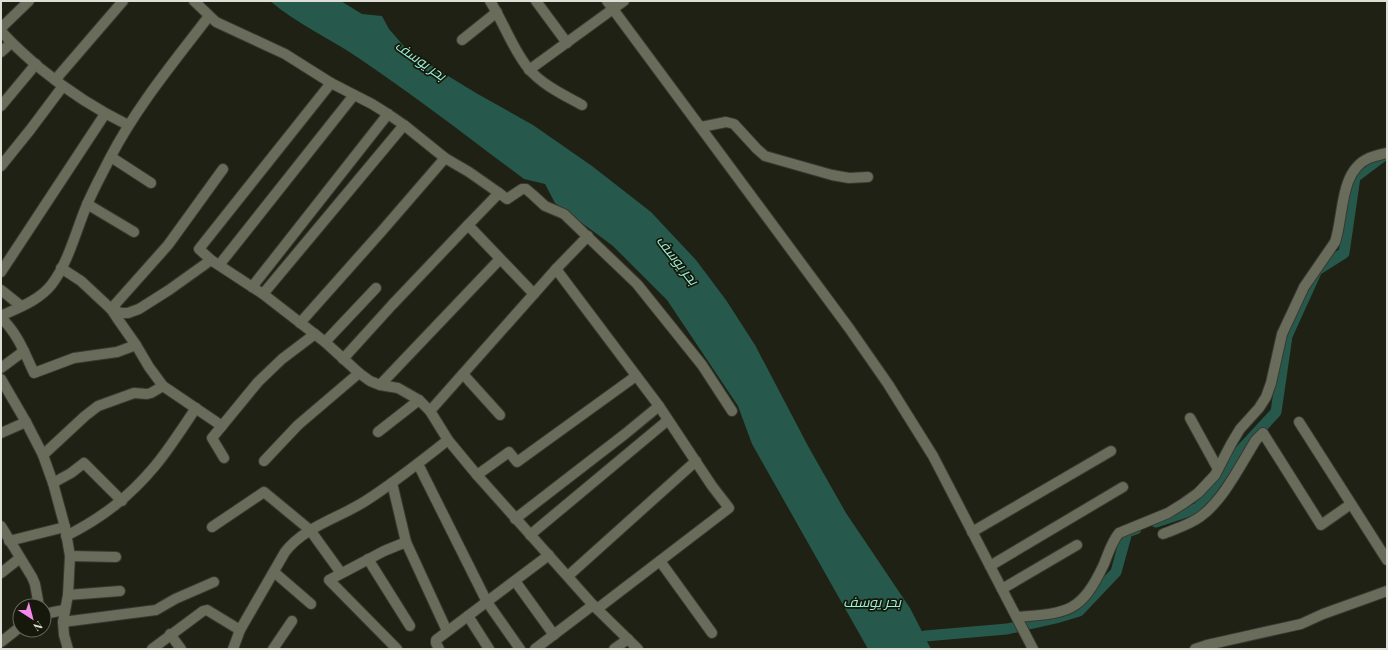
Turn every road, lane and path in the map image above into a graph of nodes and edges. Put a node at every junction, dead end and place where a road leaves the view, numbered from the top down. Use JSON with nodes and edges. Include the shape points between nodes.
{"nodes":[{"id":1,"x":29,"y":1,"type":"edge"},
{"id":2,"x":123,"y":1,"type":"edge"},
{"id":3,"x":194,"y":1,"type":"edge"},
{"id":4,"x":490,"y":1,"type":"edge"},
{"id":5,"x":536,"y":1,"type":"edge"},
{"id":6,"x":624,"y":1,"type":"edge"},
{"id":7,"x":610,"y":5,"type":"edge"},
{"id":8,"x":497,"y":12,"type":"junction"},
{"id":9,"x":209,"y":16,"type":"junction"},
{"id":10,"x":1,"y":30,"type":"edge"},
{"id":11,"x":462,"y":40,"type":"dead end"},
{"id":12,"x":11,"y":43,"type":"junction"},
{"id":13,"x":567,"y":43,"type":"junction"},
{"id":14,"x":1,"y":52,"type":"edge"},
{"id":15,"x":36,"y":64,"type":"junction"},
{"id":16,"x":530,"y":70,"type":"junction"},
{"id":17,"x":59,"y":83,"type":"junction"},
{"id":18,"x":331,"y":83,"type":"junction"},
{"id":19,"x":354,"y":95,"type":"junction"},
{"id":20,"x":582,"y":105,"type":"dead end"},
{"id":21,"x":1,"y":106,"type":"edge"},
{"id":22,"x":105,"y":114,"type":"junction"},
{"id":23,"x":388,"y":114,"type":"junction"},
{"id":24,"x":128,"y":125,"type":"junction"},
{"id":25,"x":404,"y":125,"type":"junction"},
{"id":26,"x":701,"y":127,"type":"junction"},
{"id":27,"x":1387,"y":152,"type":"edge"},
{"id":28,"x":111,"y":157,"type":"junction"},
{"id":29,"x":445,"y":158,"type":"junction"},
{"id":30,"x":1,"y":166,"type":"edge"},
{"id":31,"x":223,"y":169,"type":"dead end"},
{"id":32,"x":868,"y":177,"type":"dead end"},
{"id":33,"x":151,"y":183,"type":"dead end"},
{"id":34,"x":499,"y":193,"type":"junction"},
{"id":35,"x":87,"y":204,"type":"junction"},
{"id":36,"x":468,"y":225,"type":"junction"},
{"id":37,"x":134,"y":232,"type":"dead end"},
{"id":38,"x":588,"y":236,"type":"junction"},
{"id":39,"x":500,"y":259,"type":"junction"},
{"id":40,"x":215,"y":262,"type":"junction"},
{"id":41,"x":61,"y":268,"type":"junction"},
{"id":42,"x":556,"y":269,"type":"junction"},
{"id":43,"x":1,"y":272,"type":"edge"},
{"id":44,"x":252,"y":287,"type":"junction"},
{"id":45,"x":376,"y":288,"type":"dead end"},
{"id":46,"x":1,"y":290,"type":"edge"},
{"id":47,"x":263,"y":294,"type":"junction"},
{"id":48,"x":534,"y":294,"type":"junction"},
{"id":49,"x":22,"y":306,"type":"junction"},
{"id":50,"x":112,"y":309,"type":"junction"},
{"id":51,"x":1,"y":317,"type":"edge"},
{"id":52,"x":300,"y":323,"type":"junction"},
{"id":53,"x":315,"y":334,"type":"junction"},
{"id":54,"x":325,"y":342,"type":"junction"},
{"id":55,"x":136,"y":345,"type":"junction"},
{"id":56,"x":24,"y":352,"type":"junction"},
{"id":57,"x":343,"y":359,"type":"junction"},
{"id":58,"x":1,"y":368,"type":"edge"},
{"id":59,"x":359,"y":373,"type":"junction"},
{"id":60,"x":463,"y":374,"type":"junction"},
{"id":61,"x":636,"y":376,"type":"junction"},
{"id":62,"x":1,"y":379,"type":"edge"},
{"id":63,"x":380,"y":385,"type":"junction"},
{"id":64,"x":163,"y":386,"type":"junction"},
{"id":65,"x":419,"y":400,"type":"junction"},
{"id":66,"x":659,"y":406,"type":"junction"},
{"id":67,"x":196,"y":408,"type":"junction"},
{"id":68,"x":430,"y":410,"type":"junction"},
{"id":69,"x":732,"y":411,"type":"dead end"},
{"id":70,"x":500,"y":415,"type":"dead end"},
{"id":71,"x":1190,"y":418,"type":"dead end"},
{"id":72,"x":668,"y":420,"type":"junction"},
{"id":73,"x":26,"y":422,"type":"junction"},
{"id":74,"x":1299,"y":422,"type":"dead end"},
{"id":75,"x":222,"y":426,"type":"junction"},
{"id":76,"x":378,"y":432,"type":"dead end"},
{"id":77,"x":1,"y":433,"type":"edge"},
{"id":78,"x":448,"y":440,"type":"junction"},
{"id":79,"x":1111,"y":451,"type":"dead end"},
{"id":80,"x":43,"y":455,"type":"junction"},
{"id":81,"x":224,"y":458,"type":"dead end"},
{"id":82,"x":264,"y":461,"type":"dead end"},
{"id":83,"x":696,"y":461,"type":"junction"},
{"id":84,"x":418,"y":464,"type":"junction"},
{"id":85,"x":1218,"y":469,"type":"junction"},
{"id":86,"x":477,"y":475,"type":"junction"},
{"id":87,"x":54,"y":483,"type":"junction"},
{"id":88,"x":392,"y":484,"type":"junction"},
{"id":89,"x":1123,"y":487,"type":"dead end"},
{"id":90,"x":122,"y":501,"type":"junction"},
{"id":91,"x":1351,"y":504,"type":"junction"},
{"id":92,"x":516,"y":519,"type":"junction"},
{"id":93,"x":212,"y":527,"type":"dead end"},
{"id":94,"x":310,"y":530,"type":"junction"},
{"id":95,"x":65,"y":532,"type":"junction"},
{"id":96,"x":972,"y":532,"type":"junction"},
{"id":97,"x":1163,"y":534,"type":"dead end"},
{"id":98,"x":4,"y":535,"type":"edge"},
{"id":99,"x":530,"y":535,"type":"junction"},
{"id":100,"x":406,"y":542,"type":"junction"},
{"id":101,"x":1077,"y":545,"type":"dead end"},
{"id":102,"x":549,"y":555,"type":"junction"},
{"id":103,"x":70,"y":556,"type":"junction"},
{"id":104,"x":116,"y":557,"type":"dead end"},
{"id":105,"x":20,"y":558,"type":"junction"},
{"id":106,"x":368,"y":559,"type":"junction"},
{"id":107,"x":1387,"y":560,"type":"edge"},
{"id":108,"x":660,"y":561,"type":"junction"},
{"id":109,"x":990,"y":566,"type":"junction"},
{"id":110,"x":274,"y":572,"type":"junction"},
{"id":111,"x":1,"y":573,"type":"edge"},
{"id":112,"x":342,"y":573,"type":"junction"},
{"id":113,"x":568,"y":576,"type":"junction"},
{"id":114,"x":515,"y":581,"type":"junction"},
{"id":115,"x":214,"y":582,"type":"dead end"},
{"id":116,"x":1002,"y":589,"type":"junction"},
{"id":117,"x":120,"y":591,"type":"dead end"},
{"id":118,"x":1387,"y":591,"type":"edge"},
{"id":119,"x":68,"y":595,"type":"junction"},
{"id":120,"x":38,"y":598,"type":"edge"},
{"id":121,"x":487,"y":602,"type":"junction"},
{"id":122,"x":311,"y":604,"type":"dead end"},
{"id":123,"x":595,"y":607,"type":"junction"},
{"id":124,"x":64,"y":610,"type":"junction"},
{"id":125,"x":52,"y":612,"type":"edge"},
{"id":126,"x":468,"y":616,"type":"junction"},
{"id":127,"x":1018,"y":618,"type":"junction"},
{"id":128,"x":292,"y":621,"type":"dead end"},
{"id":129,"x":63,"y":622,"type":"junction"},
{"id":130,"x":410,"y":626,"type":"dead end"},
{"id":131,"x":240,"y":630,"type":"junction"},
{"id":132,"x":447,"y":631,"type":"junction"},
{"id":133,"x":12,"y":633,"type":"edge"},
{"id":134,"x":712,"y":633,"type":"dead end"},
{"id":135,"x":170,"y":634,"type":"junction"},
{"id":136,"x":554,"y":635,"type":"junction"},
{"id":137,"x":628,"y":639,"type":"junction"},
{"id":138,"x":1,"y":642,"type":"edge"},
{"id":139,"x":68,"y":649,"type":"edge"},
{"id":140,"x":152,"y":649,"type":"edge"},
{"id":141,"x":181,"y":649,"type":"edge"},
{"id":142,"x":233,"y":649,"type":"edge"},
{"id":143,"x":273,"y":649,"type":"edge"},
{"id":144,"x":397,"y":649,"type":"edge"},
{"id":145,"x":439,"y":649,"type":"edge"},
{"id":146,"x":489,"y":649,"type":"edge"},
{"id":147,"x":520,"y":649,"type":"edge"},
{"id":148,"x":535,"y":649,"type":"edge"},
{"id":149,"x":614,"y":649,"type":"edge"},
{"id":150,"x":638,"y":649,"type":"edge"},
{"id":151,"x":1033,"y":649,"type":"edge"},
{"id":152,"x":1195,"y":649,"type":"edge"}],
"edges":[{"from":1,"to":10,"type":"street"},
{"from":2,"to":17,"type":"street"},
{"from":3,"to":9,"type":"street"},
{"from":4,"to":8,"type":"street"},
{"from":5,"to":13,"type":"street"},
{"from":6,"to":7,"type":"street"},
{"from":7,"to":13,"type":"street"},
{"from":7,"to":26,"type":"street"},
{"from":8,"to":11,"type":"street"},
{"from":8,"to":16,"type":"street","via":[[518,53]]},
{"from":9,"to":18,"type":"street","via":[[220,24],[285,54]]},
{"from":9,"to":24,"type":"street"},
{"from":10,"to":12,"type":"street"},
{"from":12,"to":14,"type":"street"},
{"from":12,"to":15,"type":"street"},
{"from":13,"to":16,"type":"street"},
{"from":15,"to":17,"type":"street"},
{"from":15,"to":21,"type":"street"},
{"from":16,"to":20,"type":"street"},
{"from":17,"to":22,"type":"street"},
{"from":17,"to":30,"type":"street","via":[[30,130]]},
{"from":18,"to":19,"type":"street"},
{"from":18,"to":40,"type":"street","via":[[199,250]]},
{"from":19,"to":23,"type":"street"},
{"from":19,"to":40,"type":"street"},
{"from":22,"to":24,"type":"street"},
{"from":22,"to":43,"type":"street"},
{"from":23,"to":25,"type":"street"},
{"from":23,"to":44,"type":"street"},
{"from":24,"to":28,"type":"street"},
{"from":25,"to":29,"type":"street"},
{"from":25,"to":47,"type":"street"},
{"from":26,"to":32,"type":"street","via":[[726,122],[734,124],[765,156],[832,175],[849,178]]},
{"from":26,"to":96,"type":"street","via":[[888,384],[933,456]]},
{"from":27,"to":85,"type":"street","via":[[1368,158],[1353,171],[1344,194],[1335,242],[1304,287],[1282,334],[1266,397],[1260,408],[1237,434]]},
{"from":28,"to":33,"type":"street"},
{"from":28,"to":35,"type":"street"},
{"from":29,"to":34,"type":"street"},
{"from":29,"to":52,"type":"street"},
{"from":31,"to":50,"type":"street","via":[[168,245]]},
{"from":34,"to":36,"type":"street"},
{"from":34,"to":38,"type":"street","via":[[507,199],[518,190],[526,189],[545,206],[564,214]]},
{"from":35,"to":37,"type":"street"},
{"from":35,"to":41,"type":"street"},
{"from":36,"to":39,"type":"street"},
{"from":36,"to":57,"type":"street"},
{"from":38,"to":42,"type":"street"},
{"from":38,"to":69,"type":"street","via":[[650,299],[702,364]]},
{"from":39,"to":48,"type":"street"},
{"from":39,"to":63,"type":"street"},
{"from":40,"to":44,"type":"street"},
{"from":40,"to":50,"type":"street","via":[[139,309],[128,313]]},
{"from":41,"to":49,"type":"street","via":[[52,285],[43,294]]},
{"from":41,"to":50,"type":"street","via":[[81,280]]},
{"from":42,"to":48,"type":"street"},
{"from":42,"to":61,"type":"street"},
{"from":44,"to":47,"type":"street"},
{"from":45,"to":54,"type":"street"},
{"from":46,"to":49,"type":"street"},
{"from":47,"to":52,"type":"street"},
{"from":48,"to":60,"type":"street"},
{"from":49,"to":51,"type":"street"},
{"from":50,"to":55,"type":"street"},
{"from":51,"to":56,"type":"street","via":[[8,324]]},
{"from":52,"to":53,"type":"street"},
{"from":53,"to":54,"type":"street"},
{"from":53,"to":75,"type":"street","via":[[282,359],[258,382]]},
{"from":54,"to":57,"type":"street"},
{"from":55,"to":56,"type":"street","via":[[117,352],[74,358],[34,373]]},
{"from":55,"to":64,"type":"street"},
{"from":56,"to":58,"type":"street"},
{"from":57,"to":59,"type":"street"},
{"from":59,"to":63,"type":"street"},
{"from":59,"to":82,"type":"street","via":[[298,425]]},
{"from":60,"to":68,"type":"street"},
{"from":60,"to":70,"type":"street"},
{"from":61,"to":66,"type":"street"},
{"from":61,"to":86,"type":"street","via":[[517,462],[509,452]]},
{"from":62,"to":73,"type":"street"},
{"from":63,"to":65,"type":"street","via":[[398,388]]},
{"from":64,"to":67,"type":"street"},
{"from":64,"to":80,"type":"street","via":[[152,393],[134,393],[98,406]]},
{"from":65,"to":68,"type":"street"},
{"from":65,"to":76,"type":"street"},
{"from":66,"to":72,"type":"street"},
{"from":66,"to":92,"type":"street"},
{"from":67,"to":75,"type":"street"},
{"from":67,"to":90,"type":"street","via":[[157,465]]},
{"from":68,"to":78,"type":"street"},
{"from":71,"to":85,"type":"street"},
{"from":72,"to":83,"type":"street"},
{"from":72,"to":99,"type":"street"},
{"from":73,"to":77,"type":"street"},
{"from":73,"to":80,"type":"street"},
{"from":74,"to":91,"type":"street"},
{"from":75,"to":81,"type":"street","via":[[212,438]]},
{"from":78,"to":84,"type":"street"},
{"from":78,"to":86,"type":"street"},
{"from":79,"to":96,"type":"street"},
{"from":80,"to":87,"type":"street"},
{"from":83,"to":108,"type":"street","via":[[729,508]]},
{"from":83,"to":113,"type":"street"},
{"from":84,"to":88,"type":"street"},
{"from":84,"to":121,"type":"street"},
{"from":85,"to":127,"type":"street","via":[[1198,493],[1184,503],[1168,513],[1119,533],[1098,577],[1082,600],[1072,608]]},
{"from":86,"to":92,"type":"street"},
{"from":87,"to":90,"type":"street","via":[[84,463]]},
{"from":87,"to":95,"type":"street"},
{"from":88,"to":94,"type":"street","via":[[366,501]]},
{"from":88,"to":100,"type":"street"},
{"from":89,"to":109,"type":"street"},
{"from":90,"to":95,"type":"street","via":[[89,524]]},
{"from":91,"to":97,"type":"street","via":[[1320,525],[1263,433],[1212,508],[1193,522]]},
{"from":91,"to":107,"type":"street"},
{"from":92,"to":99,"type":"street"},
{"from":93,"to":94,"type":"street","via":[[264,492]]},
{"from":94,"to":110,"type":"street","via":[[292,543]]},
{"from":94,"to":112,"type":"street"},
{"from":95,"to":98,"type":"street"},
{"from":95,"to":103,"type":"street"},
{"from":96,"to":109,"type":"street"},
{"from":98,"to":105,"type":"street"},
{"from":99,"to":102,"type":"street"},
{"from":100,"to":106,"type":"street"},
{"from":100,"to":132,"type":"street"},
{"from":101,"to":116,"type":"street"},
{"from":102,"to":113,"type":"street"},
{"from":102,"to":114,"type":"street"},
{"from":103,"to":104,"type":"street"},
{"from":103,"to":119,"type":"street"},
{"from":105,"to":111,"type":"street"},
{"from":105,"to":120,"type":"street","via":[[35,584]]},
{"from":106,"to":112,"type":"street"},
{"from":106,"to":130,"type":"street"},
{"from":108,"to":123,"type":"street"},
{"from":108,"to":134,"type":"street"},
{"from":109,"to":116,"type":"street"},
{"from":110,"to":122,"type":"street"},
{"from":110,"to":131,"type":"street"},
{"from":112,"to":144,"type":"street","via":[[329,580]]},
{"from":113,"to":123,"type":"street"},
{"from":114,"to":121,"type":"street"},
{"from":114,"to":136,"type":"street"},
{"from":115,"to":129,"type":"street","via":[[156,610]]},
{"from":116,"to":127,"type":"street"},
{"from":117,"to":119,"type":"street"},
{"from":118,"to":152,"type":"street","via":[[1301,624],[1206,644]]},
{"from":119,"to":124,"type":"street"},
{"from":121,"to":126,"type":"street"},
{"from":121,"to":147,"type":"street"},
{"from":123,"to":136,"type":"street"},
{"from":123,"to":137,"type":"street"},
{"from":124,"to":125,"type":"street"},
{"from":124,"to":129,"type":"street"},
{"from":126,"to":132,"type":"street"},
{"from":126,"to":146,"type":"street"},
{"from":127,"to":151,"type":"street"},
{"from":128,"to":143,"type":"street"},
{"from":129,"to":139,"type":"street"},
{"from":131,"to":135,"type":"street","via":[[203,610]]},
{"from":131,"to":142,"type":"street"},
{"from":132,"to":145,"type":"street","via":[[436,640]]},
{"from":133,"to":138,"type":"street"},
{"from":135,"to":140,"type":"street"},
{"from":135,"to":141,"type":"street"},
{"from":136,"to":148,"type":"street"},
{"from":137,"to":149,"type":"street"},
{"from":137,"to":150,"type":"street"}]}
